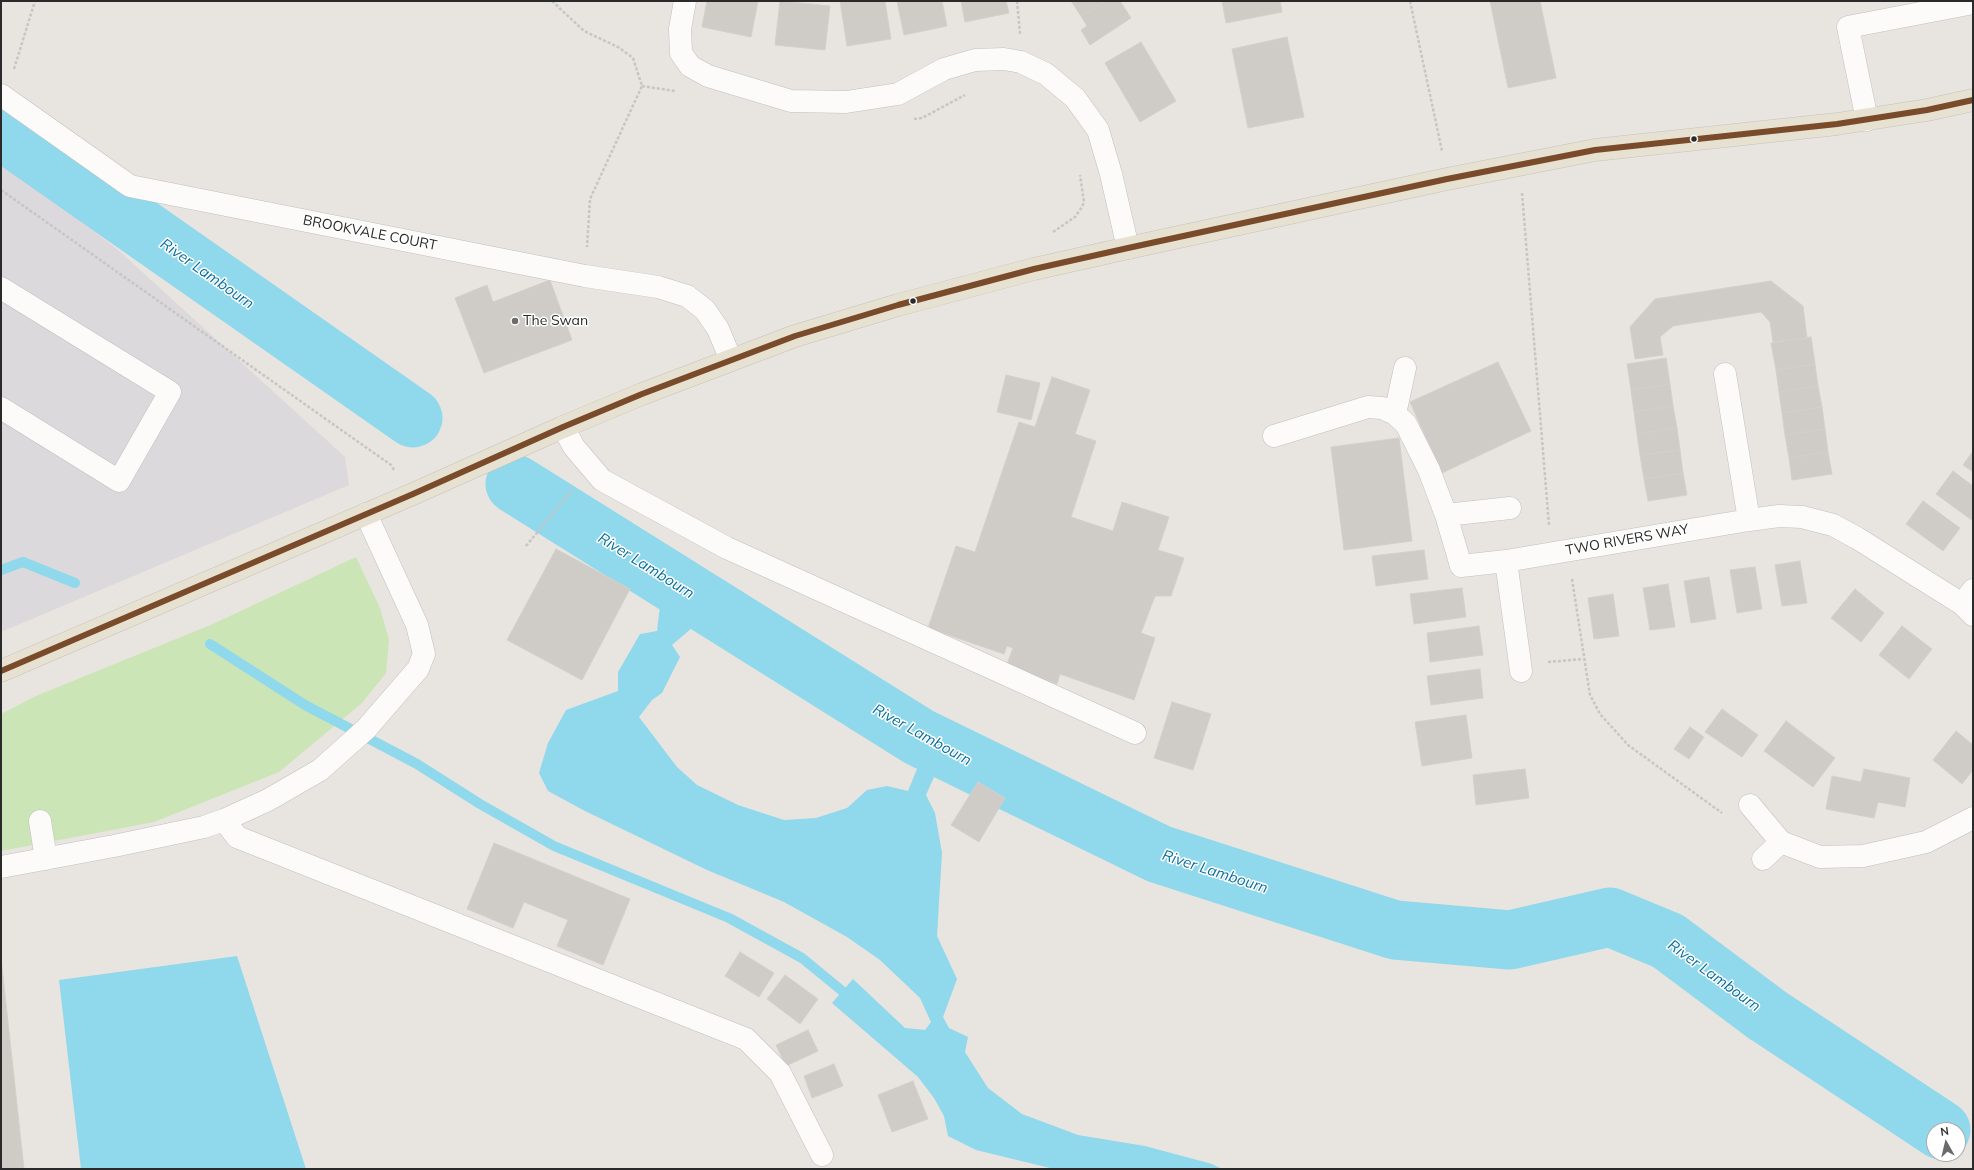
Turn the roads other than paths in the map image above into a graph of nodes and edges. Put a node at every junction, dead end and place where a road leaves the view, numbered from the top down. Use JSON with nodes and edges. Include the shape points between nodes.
{"nodes":[{"id":1,"x":685,"y":1,"type":"edge"},
{"id":2,"x":1973,"y":3,"type":"edge"},
{"id":3,"x":1,"y":96,"type":"edge"},
{"id":4,"x":1973,"y":100,"type":"edge"},
{"id":5,"x":1867,"y":120,"type":"junction"},
{"id":6,"x":1128,"y":248,"type":"junction"},
{"id":7,"x":1,"y":288,"type":"edge"},
{"id":8,"x":731,"y":360,"type":"junction"},
{"id":9,"x":1405,"y":368,"type":"dead end"},
{"id":10,"x":1725,"y":374,"type":"dead end"},
{"id":11,"x":1,"y":408,"type":"edge"},
{"id":12,"x":1395,"y":414,"type":"junction"},
{"id":13,"x":564,"y":426,"type":"junction"},
{"id":14,"x":1274,"y":436,"type":"dead end"},
{"id":15,"x":1510,"y":508,"type":"dead end"},
{"id":16,"x":366,"y":514,"type":"junction"},
{"id":17,"x":1446,"y":515,"type":"junction"},
{"id":18,"x":1749,"y":520,"type":"junction"},
{"id":19,"x":1506,"y":561,"type":"junction"},
{"id":20,"x":1969,"y":603,"type":"edge"},
{"id":21,"x":1520,"y":668,"type":"road end"},
{"id":22,"x":1,"y":671,"type":"edge"},
{"id":23,"x":1135,"y":733,"type":"dead end"},
{"id":24,"x":1755,"y":811,"type":"road end"},
{"id":25,"x":1973,"y":818,"type":"edge"},
{"id":26,"x":224,"y":820,"type":"junction"},
{"id":27,"x":40,"y":821,"type":"dead end"},
{"id":28,"x":1781,"y":842,"type":"junction"},
{"id":29,"x":46,"y":859,"type":"junction"},
{"id":30,"x":1763,"y":859,"type":"dead end"},
{"id":31,"x":1,"y":867,"type":"edge"},
{"id":32,"x":822,"y":1155,"type":"dead end"}],
"edges":[{"from":1,"to":6,"type":"street","via":[[680,29],[681,53],[690,66],[708,76],[791,101],[846,102],[898,94],[944,69],[975,60],[1021,62],[1046,74],[1075,98],[1098,130]]},
{"from":2,"to":5,"type":"street","via":[[1848,27]]},
{"from":3,"to":8,"type":"street","name":"BROOKVALE COURT","via":[[130,186],[585,276],[658,287],[688,296],[705,310],[718,329]]},
{"from":4,"to":5,"type":"main road"},
{"from":5,"to":6,"type":"main road","via":[[1595,150],[1447,179]]},
{"from":6,"to":8,"type":"main road","via":[[1034,269],[898,305],[802,334]]},
{"from":7,"to":11,"type":"street","via":[[170,392],[119,481]]},
{"from":8,"to":13,"type":"main road"},
{"from":9,"to":12,"type":"street"},
{"from":10,"to":18,"type":"street"},
{"from":12,"to":14,"type":"street","name":"TWO RIVERS WAY","via":[[1382,408],[1368,407]]},
{"from":12,"to":17,"type":"street","name":"TWO RIVERS WAY","via":[[1406,424],[1429,470]]},
{"from":13,"to":16,"type":"main road"},
{"from":13,"to":23,"type":"street","via":[[574,447],[602,480],[727,548]]},
{"from":15,"to":17,"type":"street"},
{"from":16,"to":22,"type":"main road"},
{"from":16,"to":26,"type":"street","via":[[416,625],[424,654],[418,670],[366,729],[314,774],[268,800]]},
{"from":17,"to":19,"type":"street","name":"TWO RIVERS WAY","via":[[1461,566]]},
{"from":18,"to":19,"type":"street","name":"TWO RIVERS WAY"},
{"from":18,"to":20,"type":"street","name":"TWO RIVERS WAY","via":[[1779,516],[1802,517],[1833,526]]},
{"from":19,"to":21,"type":"street"},
{"from":24,"to":28,"type":"street"},
{"from":25,"to":28,"type":"street","via":[[1926,842],[1863,856],[1820,857]]},
{"from":26,"to":29,"type":"street","via":[[204,827],[122,845]]},
{"from":26,"to":32,"type":"street","via":[[237,837],[746,1040],[780,1073]]},
{"from":27,"to":29,"type":"street"},
{"from":28,"to":30,"type":"street"},
{"from":29,"to":31,"type":"street"}]}
